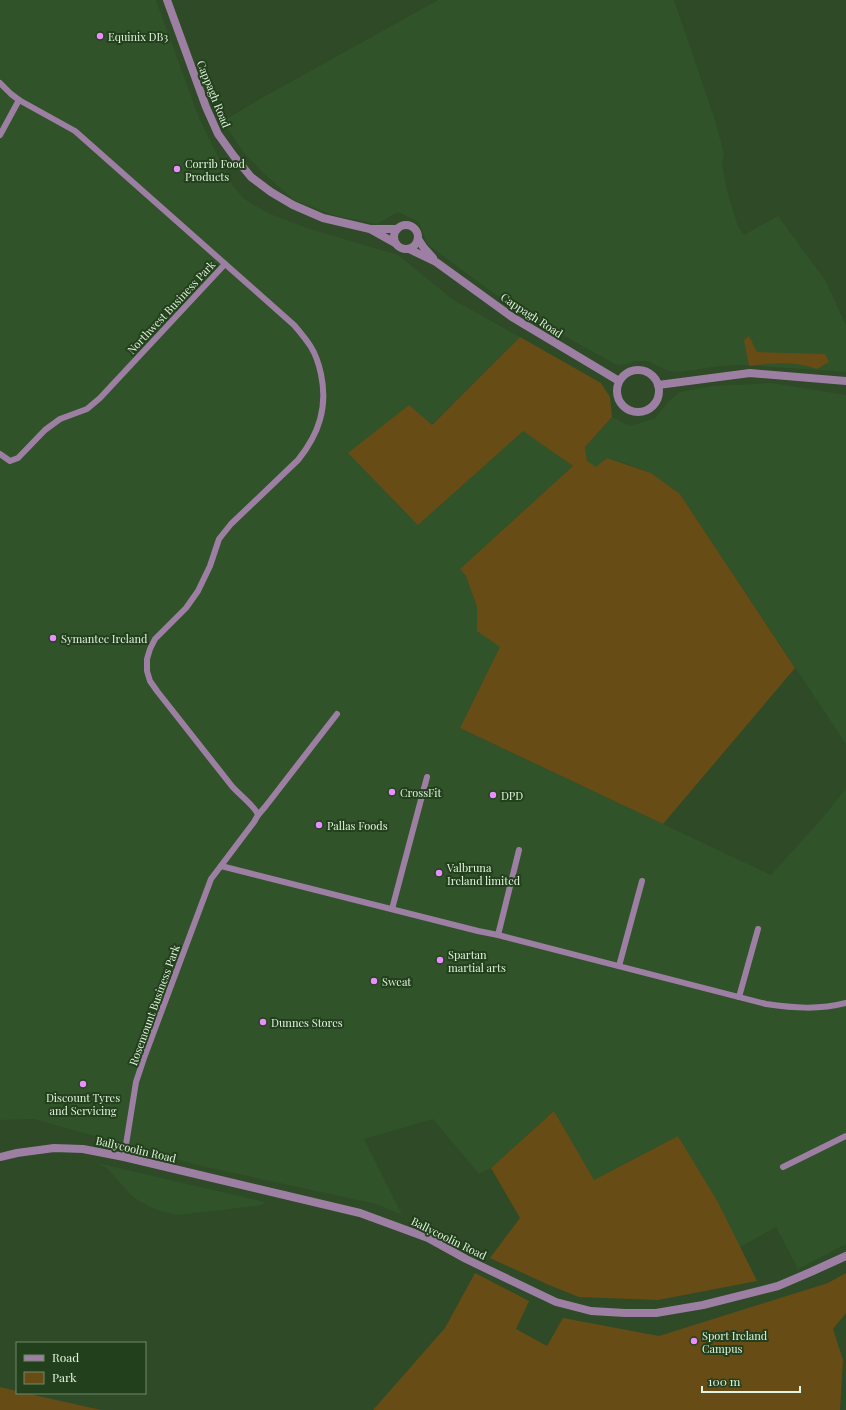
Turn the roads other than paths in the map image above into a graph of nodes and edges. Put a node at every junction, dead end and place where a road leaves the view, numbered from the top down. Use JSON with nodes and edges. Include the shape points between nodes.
{"nodes":[{"id":1,"x":167,"y":0,"type":"edge"},
{"id":2,"x":0,"y":83,"type":"edge"},
{"id":3,"x":19,"y":100,"type":"junction"},
{"id":4,"x":0,"y":135,"type":"edge"},
{"id":5,"x":370,"y":229,"type":"junction"},
{"id":6,"x":397,"y":229,"type":"junction"},
{"id":7,"x":418,"y":239,"type":"junction"},
{"id":8,"x":395,"y":243,"type":"junction"},
{"id":9,"x":409,"y":249,"type":"junction"},
{"id":10,"x":436,"y":262,"type":"junction"},
{"id":11,"x":225,"y":264,"type":"junction"},
{"id":12,"x":619,"y":381,"type":"junction"},
{"id":13,"x":846,"y":381,"type":"edge"},
{"id":14,"x":658,"y":385,"type":"junction"},
{"id":15,"x":0,"y":454,"type":"edge"},
{"id":16,"x":337,"y":714,"type":"dead end"},
{"id":17,"x":427,"y":777,"type":"dead end"},
{"id":18,"x":258,"y":815,"type":"junction"},
{"id":19,"x":519,"y":850,"type":"dead end"},
{"id":20,"x":221,"y":866,"type":"junction"},
{"id":21,"x":642,"y":880,"type":"dead end"},
{"id":22,"x":392,"y":909,"type":"junction"},
{"id":23,"x":758,"y":929,"type":"dead end"},
{"id":24,"x":498,"y":935,"type":"junction"},
{"id":25,"x":619,"y":966,"type":"junction"},
{"id":26,"x":739,"y":998,"type":"junction"},
{"id":27,"x":846,"y":1003,"type":"edge"},
{"id":28,"x":846,"y":1136,"type":"edge"},
{"id":29,"x":0,"y":1154,"type":"edge"},
{"id":30,"x":10,"y":1154,"type":"junction"},
{"id":31,"x":124,"y":1156,"type":"junction"},
{"id":32,"x":0,"y":1157,"type":"edge"},
{"id":33,"x":783,"y":1167,"type":"dead end"},
{"id":34,"x":846,"y":1256,"type":"edge"}],
"edges":[{"from":1,"to":5,"type":"street","name":"Cappagh Road","via":[[218,134],[251,177],[293,206],[323,218]]},
{"from":2,"to":3,"type":"street","name":"Northwest Business Park"},
{"from":3,"to":4,"type":"street"},
{"from":3,"to":11,"type":"street","name":"Northwest Business Park","via":[[75,131]]},
{"from":5,"to":6,"type":"street","name":"Cappagh Road"},
{"from":5,"to":8,"type":"street","name":"Cappagh Road"},
{"from":6,"to":7,"type":"street","name":"Cappagh Road","via":[[403,225],[411,226],[417,231]]},
{"from":6,"to":8,"type":"street","via":[[394,235]]},
{"from":7,"to":9,"type":"street","via":[[415,246]]},
{"from":7,"to":10,"type":"street","name":"Cappagh Road"},
{"from":8,"to":9,"type":"street","name":"Cappagh Road","via":[[401,248]]},
{"from":9,"to":10,"type":"street","name":"Cappagh Road"},
{"from":10,"to":12,"type":"street","name":"Cappagh Road","via":[[512,317]]},
{"from":11,"to":15,"type":"street","name":"Northwest Business Park","via":[[87,409],[60,419],[45,430],[18,458],[10,461]]},
{"from":11,"to":18,"type":"street","via":[[294,325],[312,348],[324,388],[321,419],[316,434],[298,460],[231,524],[220,539],[198,591],[186,608],[152,644],[147,660],[147,671],[157,691],[239,795]]},
{"from":12,"to":14,"type":"street","via":[[629,372],[637,370],[650,374]]},
{"from":12,"to":14,"type":"street","via":[[617,393],[622,405],[639,412],[646,411],[657,401]]},
{"from":13,"to":14,"type":"street","via":[[750,374]]},
{"from":16,"to":18,"type":"street","name":"Rosemount Business Park"},
{"from":17,"to":22,"type":"street"},
{"from":18,"to":20,"type":"street","name":"Rosemount Business Park"},
{"from":19,"to":24,"type":"street"},
{"from":20,"to":22,"type":"street"},
{"from":20,"to":31,"type":"street","name":"Rosemount Business Park","via":[[211,879],[144,1058],[136,1082]]},
{"from":21,"to":25,"type":"street"},
{"from":22,"to":24,"type":"street"},
{"from":23,"to":26,"type":"street"},
{"from":24,"to":25,"type":"street"},
{"from":25,"to":26,"type":"street"},
{"from":26,"to":27,"type":"street","via":[[804,1008]]},
{"from":28,"to":33,"type":"street"},
{"from":29,"to":30,"type":"street","name":"Ballycoolin Road"},
{"from":30,"to":31,"type":"street","name":"Ballycoolin Road","via":[[54,1148],[83,1148]]},
{"from":30,"to":32,"type":"street","name":"Ballycoolin Road"},
{"from":31,"to":34,"type":"street","name":"Ballycoolin Road","via":[[366,1215],[428,1238],[556,1302],[592,1311],[656,1313],[703,1305],[778,1286]]}]}
